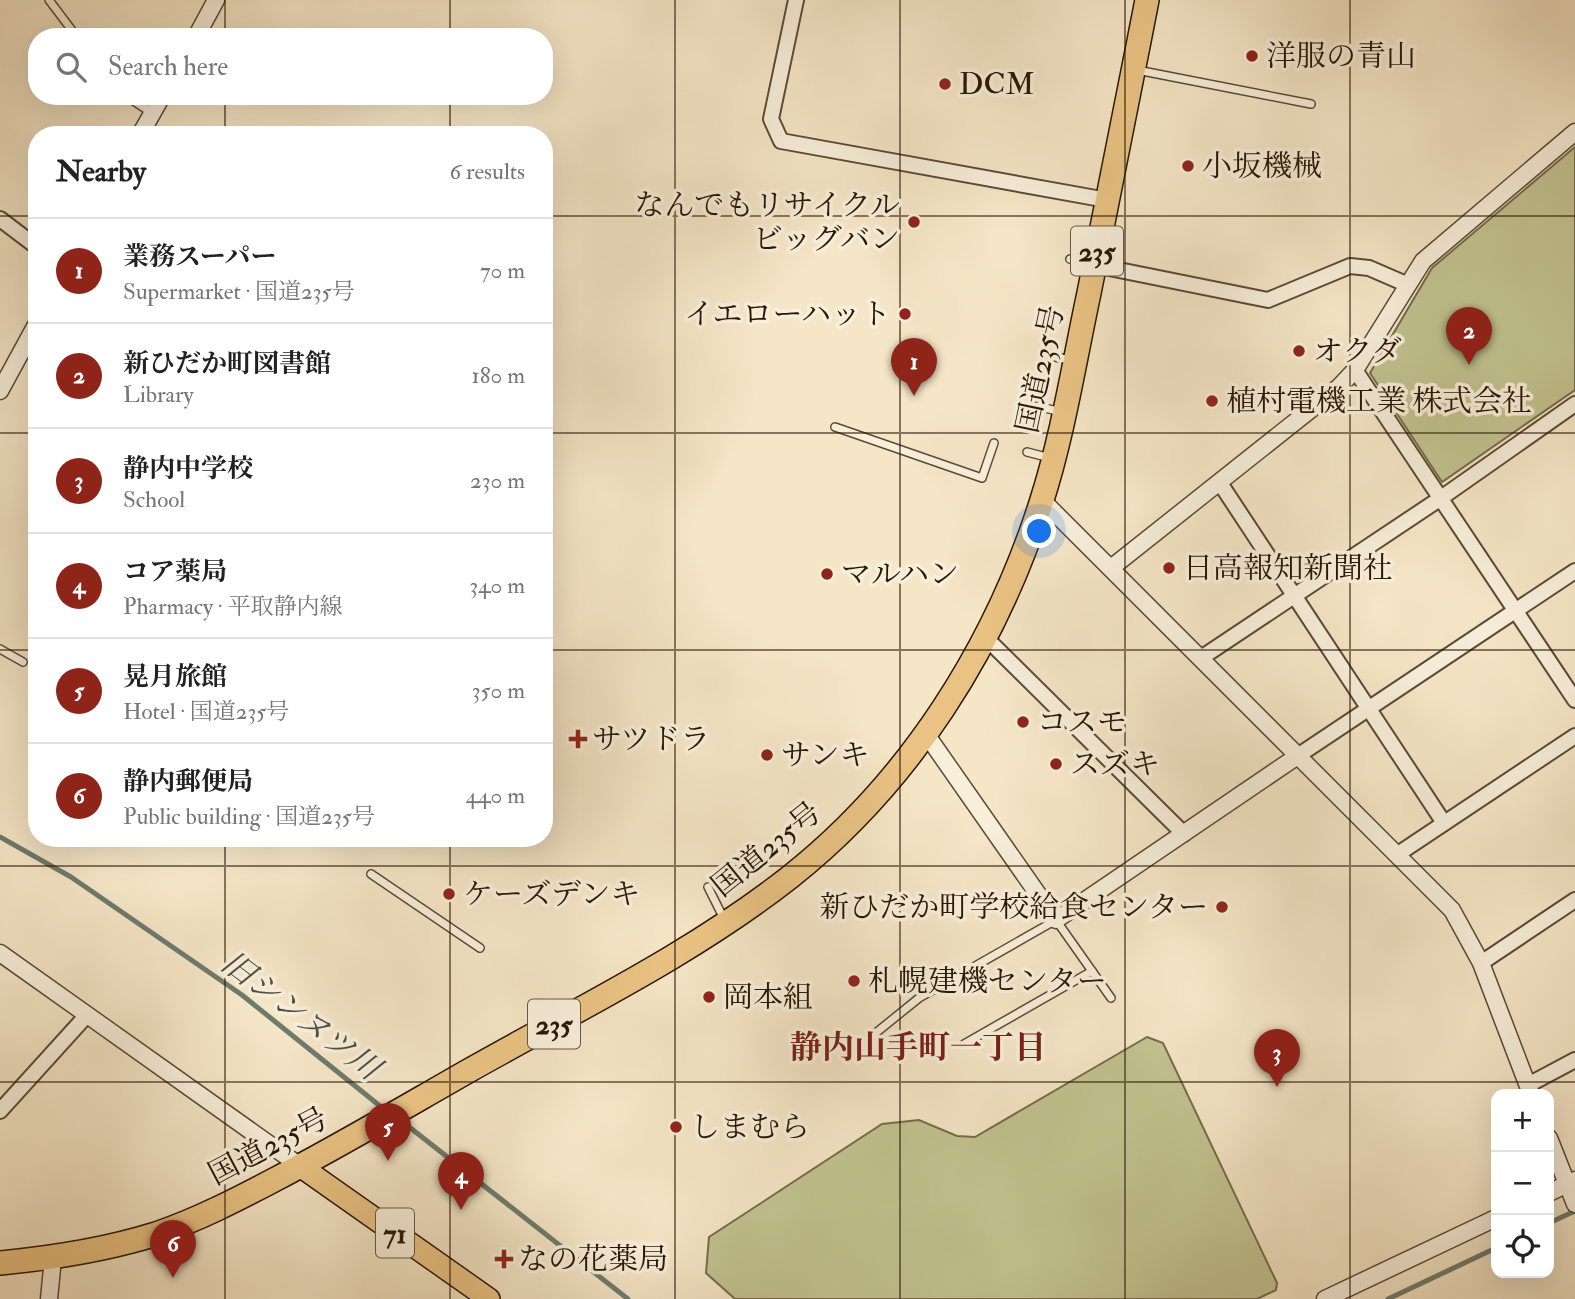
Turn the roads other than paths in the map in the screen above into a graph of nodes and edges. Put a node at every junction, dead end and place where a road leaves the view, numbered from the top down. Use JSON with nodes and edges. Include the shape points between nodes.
{"nodes":[{"id":1,"x":49,"y":0,"type":"edge"},
{"id":2,"x":216,"y":0,"type":"edge"},
{"id":3,"x":796,"y":0,"type":"edge"},
{"id":4,"x":1147,"y":0,"type":"edge"},
{"id":5,"x":70,"y":28,"type":"edge"},
{"id":6,"x":201,"y":28,"type":"edge"},
{"id":7,"x":1133,"y":69,"type":"junction"},
{"id":8,"x":1311,"y":104,"type":"dead end"},
{"id":9,"x":140,"y":105,"type":"edge"},
{"id":10,"x":157,"y":105,"type":"edge"},
{"id":11,"x":152,"y":113,"type":"junction"},
{"id":12,"x":145,"y":126,"type":"edge"},
{"id":13,"x":1575,"y":132,"type":"edge"},
{"id":14,"x":1107,"y":200,"type":"junction"},
{"id":15,"x":0,"y":219,"type":"edge"},
{"id":16,"x":28,"y":240,"type":"edge"},
{"id":17,"x":1070,"y":259,"type":"dead end"},
{"id":18,"x":1094,"y":265,"type":"junction"},
{"id":19,"x":1406,"y":284,"type":"junction"},
{"id":20,"x":28,"y":340,"type":"edge"},
{"id":21,"x":1049,"y":356,"type":"dead end"},
{"id":22,"x":1075,"y":361,"type":"junction"},
{"id":23,"x":1355,"y":370,"type":"junction"},
{"id":24,"x":0,"y":391,"type":"edge"},
{"id":25,"x":1575,"y":404,"type":"edge"},
{"id":26,"x":1037,"y":406,"type":"dead end"},
{"id":27,"x":1065,"y":413,"type":"junction"},
{"id":28,"x":835,"y":427,"type":"dead end"},
{"id":29,"x":994,"y":443,"type":"dead end"},
{"id":30,"x":1027,"y":452,"type":"dead end"},
{"id":31,"x":1053,"y":458,"type":"junction"},
{"id":32,"x":1220,"y":483,"type":"junction"},
{"id":33,"x":1441,"y":498,"type":"junction"},
{"id":34,"x":1042,"y":500,"type":"junction"},
{"id":35,"x":1111,"y":568,"type":"junction"},
{"id":36,"x":1575,"y":571,"type":"edge"},
{"id":37,"x":1295,"y":595,"type":"junction"},
{"id":38,"x":1515,"y":611,"type":"junction"},
{"id":39,"x":986,"y":638,"type":"junction"},
{"id":40,"x":0,"y":649,"type":"edge"},
{"id":41,"x":1201,"y":658,"type":"junction"},
{"id":42,"x":23,"y":662,"type":"dead end"},
{"id":43,"x":1575,"y":700,"type":"edge"},
{"id":44,"x":1370,"y":708,"type":"junction"},
{"id":45,"x":926,"y":734,"type":"junction"},
{"id":46,"x":1575,"y":736,"type":"edge"},
{"id":47,"x":1299,"y":755,"type":"junction"},
{"id":48,"x":1444,"y":823,"type":"junction"},
{"id":49,"x":1184,"y":834,"type":"junction"},
{"id":50,"x":1398,"y":854,"type":"junction"},
{"id":51,"x":371,"y":874,"type":"dead end"},
{"id":52,"x":708,"y":887,"type":"dead end"},
{"id":53,"x":1575,"y":900,"type":"edge"},
{"id":54,"x":1056,"y":920,"type":"junction"},
{"id":55,"x":726,"y":922,"type":"junction"},
{"id":56,"x":480,"y":948,"type":"dead end"},
{"id":57,"x":0,"y":953,"type":"edge"},
{"id":58,"x":1481,"y":962,"type":"junction"},
{"id":59,"x":1092,"y":971,"type":"junction"},
{"id":60,"x":1111,"y":998,"type":"dead end"},
{"id":61,"x":87,"y":1015,"type":"junction"},
{"id":62,"x":867,"y":1040,"type":"dead end"},
{"id":63,"x":964,"y":1044,"type":"dead end"},
{"id":64,"x":1575,"y":1060,"type":"edge"},
{"id":65,"x":1530,"y":1089,"type":"edge"},
{"id":66,"x":1532,"y":1089,"type":"edge"},
{"id":67,"x":0,"y":1111,"type":"edge"},
{"id":68,"x":1554,"y":1148,"type":"edge"},
{"id":69,"x":300,"y":1166,"type":"junction"},
{"id":70,"x":1571,"y":1182,"type":"edge"},
{"id":71,"x":1554,"y":1190,"type":"edge"},
{"id":72,"x":1575,"y":1204,"type":"edge"},
{"id":73,"x":1491,"y":1220,"type":"edge"},
{"id":74,"x":53,"y":1258,"type":"junction"},
{"id":75,"x":0,"y":1264,"type":"edge"},
{"id":76,"x":49,"y":1299,"type":"edge"},
{"id":77,"x":489,"y":1299,"type":"edge"},
{"id":78,"x":1325,"y":1299,"type":"edge"}],
"edges":[{"from":1,"to":5,"type":"lane"},
{"from":2,"to":6,"type":"street"},
{"from":3,"to":14,"type":"street","via":[[771,119],[782,141]]},
{"from":4,"to":7,"type":"highway","name":"国道235号","number":"235"},
{"from":7,"to":8,"type":"lane"},
{"from":7,"to":14,"type":"highway","name":"国道235号","number":"235"},
{"from":9,"to":11,"type":"lane"},
{"from":10,"to":11,"type":"street"},
{"from":11,"to":12,"type":"street"},
{"from":13,"to":19,"type":"street","via":[[1423,261]]},
{"from":14,"to":18,"type":"highway","name":"国道235号","number":"235"},
{"from":15,"to":16,"type":"street"},
{"from":17,"to":18,"type":"lane"},
{"from":18,"to":19,"type":"street","via":[[1268,300],[1350,266],[1369,268]]},
{"from":18,"to":22,"type":"highway","name":"国道235号","number":"235"},
{"from":19,"to":23,"type":"street"},
{"from":20,"to":24,"type":"street"},
{"from":21,"to":22,"type":"lane"},
{"from":22,"to":27,"type":"highway","name":"国道235号","number":"235"},
{"from":23,"to":32,"type":"street"},
{"from":23,"to":33,"type":"street"},
{"from":25,"to":33,"type":"street"},
{"from":26,"to":27,"type":"lane"},
{"from":27,"to":31,"type":"highway","name":"国道235号","number":"235"},
{"from":28,"to":29,"type":"lane","via":[[982,478]]},
{"from":30,"to":31,"type":"lane"},
{"from":31,"to":34,"type":"highway","name":"国道235号","number":"235"},
{"from":32,"to":35,"type":"street"},
{"from":32,"to":37,"type":"street"},
{"from":33,"to":37,"type":"street"},
{"from":33,"to":38,"type":"street"},
{"from":34,"to":35,"type":"street"},
{"from":34,"to":39,"type":"highway","name":"国道235号","number":"235"},
{"from":35,"to":41,"type":"street"},
{"from":36,"to":38,"type":"street"},
{"from":37,"to":41,"type":"street"},
{"from":37,"to":44,"type":"street"},
{"from":38,"to":43,"type":"street"},
{"from":38,"to":44,"type":"street"},
{"from":39,"to":45,"type":"highway","name":"国道235号","number":"235"},
{"from":39,"to":49,"type":"street"},
{"from":40,"to":42,"type":"lane"},
{"from":41,"to":47,"type":"street"},
{"from":44,"to":47,"type":"street"},
{"from":44,"to":48,"type":"street"},
{"from":45,"to":54,"type":"street"},
{"from":45,"to":55,"type":"highway","name":"国道235号","number":"235","via":[[831,840],[794,874]]},
{"from":46,"to":48,"type":"street"},
{"from":47,"to":49,"type":"street"},
{"from":47,"to":50,"type":"street"},
{"from":48,"to":50,"type":"street"},
{"from":49,"to":54,"type":"street"},
{"from":50,"to":58,"type":"street","via":[[1452,910]]},
{"from":51,"to":56,"type":"lane"},
{"from":52,"to":55,"type":"lane"},
{"from":53,"to":58,"type":"street"},
{"from":54,"to":59,"type":"lane"},
{"from":54,"to":62,"type":"lane","via":[[919,998]]},
{"from":55,"to":69,"type":"highway","name":"国道235号","number":"235","via":[[663,963]]},
{"from":57,"to":61,"type":"street"},
{"from":58,"to":65,"type":"street"},
{"from":59,"to":60,"type":"lane"},
{"from":59,"to":63,"type":"lane"},
{"from":61,"to":67,"type":"street"},
{"from":61,"to":69,"type":"street"},
{"from":64,"to":66,"type":"street"},
{"from":68,"to":70,"type":"street"},
{"from":69,"to":74,"type":"highway","name":"国道235号","number":"235","via":[[213,1211],[158,1233]]},
{"from":69,"to":77,"type":"main road","number":"71"},
{"from":70,"to":71,"type":"street"},
{"from":70,"to":72,"type":"street"},
{"from":73,"to":78,"type":"street"},
{"from":74,"to":75,"type":"highway","name":"国道235号","number":"235"},
{"from":74,"to":76,"type":"street"}]}
